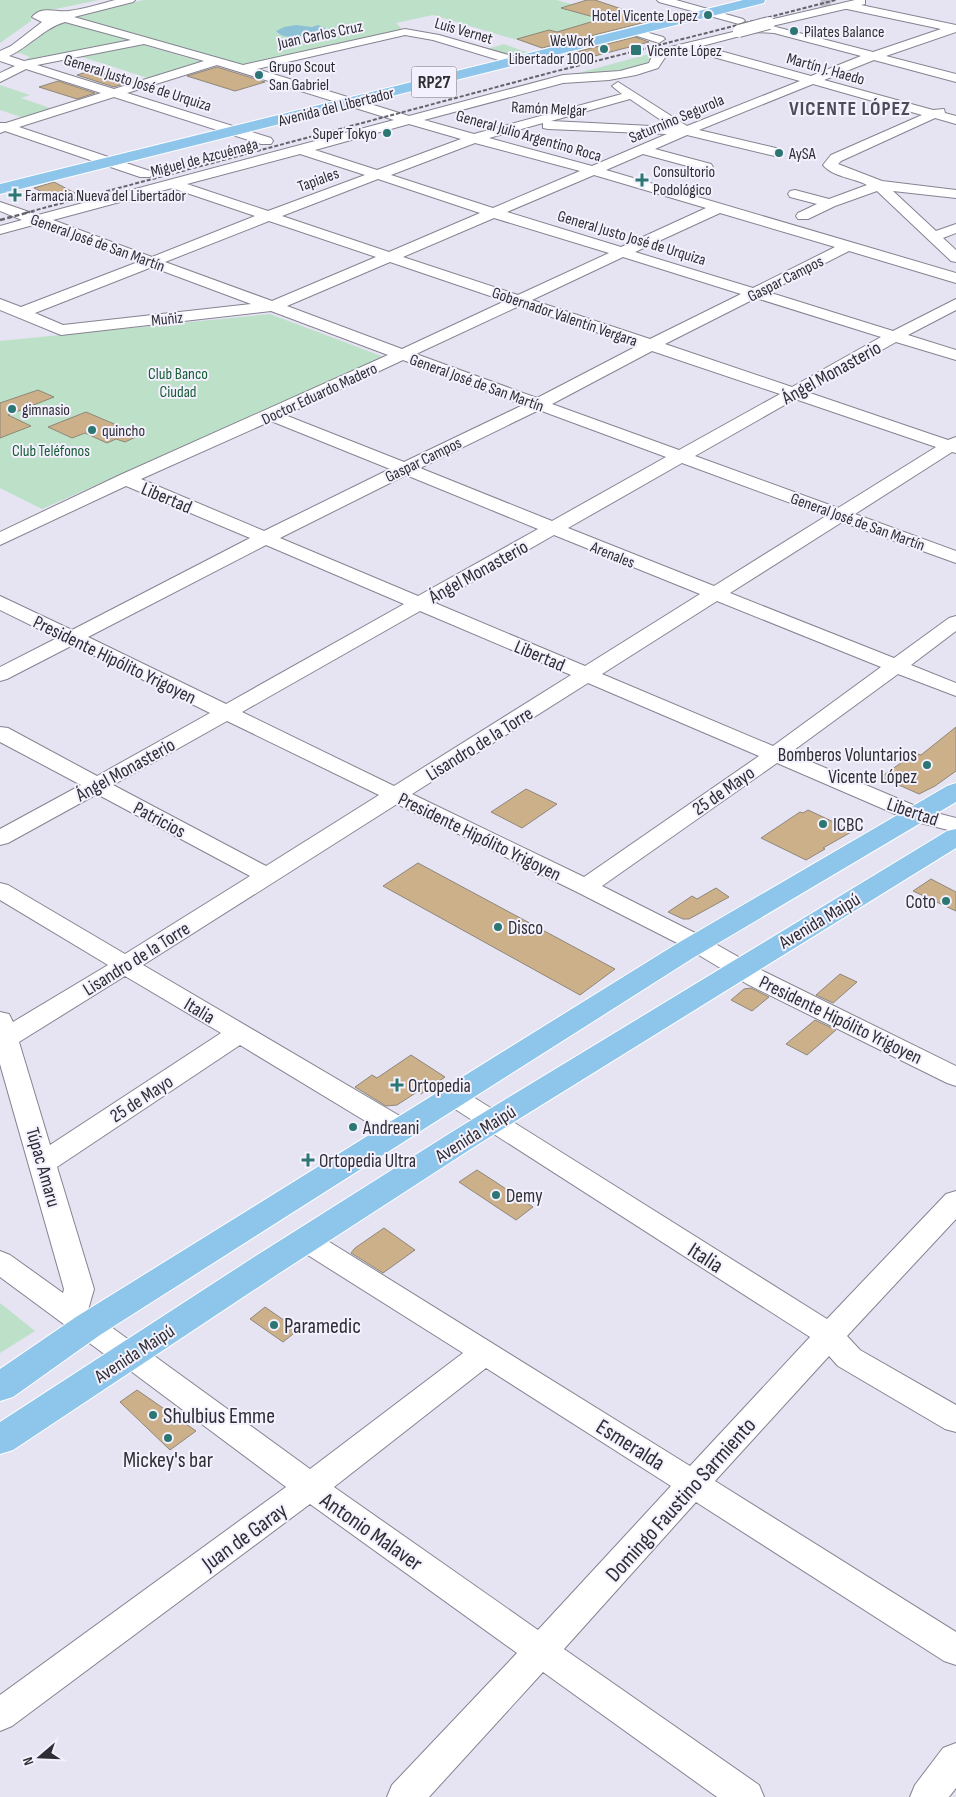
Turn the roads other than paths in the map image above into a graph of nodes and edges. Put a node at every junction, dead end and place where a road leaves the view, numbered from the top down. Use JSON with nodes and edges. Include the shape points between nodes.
{"nodes":[{"id":1,"x":106,"y":0,"type":"edge"},
{"id":2,"x":129,"y":0,"type":"edge"},
{"id":3,"x":663,"y":0,"type":"edge"},
{"id":4,"x":759,"y":0,"type":"edge"},
{"id":5,"x":870,"y":0,"type":"edge"},
{"id":6,"x":831,"y":3,"type":"dead end"},
{"id":7,"x":846,"y":6,"type":"junction"},
{"id":8,"x":708,"y":13,"type":"junction"},
{"id":9,"x":807,"y":15,"type":"junction"},
{"id":10,"x":59,"y":16,"type":"junction"},
{"id":11,"x":769,"y":27,"type":"junction"},
{"id":12,"x":737,"y":28,"type":"junction"},
{"id":13,"x":955,"y":29,"type":"edge"},
{"id":14,"x":405,"y":32,"type":"joint"},
{"id":15,"x":635,"y":32,"type":"junction"},
{"id":16,"x":659,"y":39,"type":"dead end"},
{"id":17,"x":145,"y":42,"type":"junction"},
{"id":18,"x":688,"y":46,"type":"junction"},
{"id":19,"x":0,"y":49,"type":"edge"},
{"id":20,"x":0,"y":56,"type":"edge"},
{"id":21,"x":874,"y":56,"type":"junction"},
{"id":22,"x":216,"y":61,"type":"junction"},
{"id":23,"x":515,"y":61,"type":"junction"},
{"id":24,"x":26,"y":65,"type":"junction"},
{"id":25,"x":242,"y":68,"type":"junction"},
{"id":26,"x":0,"y":78,"type":"edge"},
{"id":27,"x":606,"y":78,"type":"junction"},
{"id":28,"x":956,"y":78,"type":"edge"},
{"id":29,"x":812,"y":80,"type":"junction"},
{"id":30,"x":114,"y":93,"type":"junction"},
{"id":31,"x":632,"y":95,"type":"junction"},
{"id":32,"x":353,"y":102,"type":"junction"},
{"id":33,"x":956,"y":105,"type":"edge"},
{"id":34,"x":934,"y":114,"type":"junction"},
{"id":35,"x":410,"y":120,"type":"junction"},
{"id":36,"x":956,"y":120,"type":"edge"},
{"id":37,"x":459,"y":121,"type":"dead end"},
{"id":38,"x":479,"y":122,"type":"dead end"},
{"id":39,"x":525,"y":124,"type":"junction"},
{"id":40,"x":2,"y":127,"type":"edge"},
{"id":41,"x":234,"y":131,"type":"junction"},
{"id":42,"x":686,"y":131,"type":"junction"},
{"id":43,"x":476,"y":138,"type":"junction"},
{"id":44,"x":266,"y":141,"type":"dead end"},
{"id":45,"x":299,"y":149,"type":"junction"},
{"id":46,"x":644,"y":150,"type":"junction"},
{"id":47,"x":775,"y":152,"type":"dead end"},
{"id":48,"x":108,"y":161,"type":"junction"},
{"id":49,"x":706,"y":167,"type":"dead end"},
{"id":50,"x":594,"y":171,"type":"junction"},
{"id":51,"x":146,"y":174,"type":"dead end"},
{"id":52,"x":376,"y":176,"type":"junction"},
{"id":53,"x":173,"y":184,"type":"junction"},
{"id":54,"x":879,"y":185,"type":"junction"},
{"id":55,"x":0,"y":189,"type":"edge"},
{"id":56,"x":795,"y":194,"type":"dead end"},
{"id":57,"x":956,"y":194,"type":"edge"},
{"id":58,"x":830,"y":203,"type":"junction"},
{"id":59,"x":0,"y":206,"type":"edge"},
{"id":60,"x":718,"y":208,"type":"junction"},
{"id":61,"x":494,"y":213,"type":"junction"},
{"id":62,"x":269,"y":216,"type":"junction"},
{"id":63,"x":803,"y":216,"type":"dead end"},
{"id":64,"x":39,"y":220,"type":"junction"},
{"id":65,"x":956,"y":228,"type":"edge"},
{"id":66,"x":0,"y":230,"type":"edge"},
{"id":67,"x":933,"y":237,"type":"junction"},
{"id":68,"x":848,"y":246,"type":"junction"},
{"id":69,"x":622,"y":252,"type":"junction"},
{"id":70,"x":390,"y":257,"type":"junction"},
{"id":71,"x":956,"y":258,"type":"edge"},
{"id":72,"x":154,"y":262,"type":"junction"},
{"id":73,"x":956,"y":278,"type":"edge"},
{"id":74,"x":755,"y":293,"type":"junction"},
{"id":75,"x":518,"y":300,"type":"junction"},
{"id":76,"x":0,"y":304,"type":"edge"},
{"id":77,"x":956,"y":304,"type":"edge"},
{"id":78,"x":274,"y":306,"type":"junction"},
{"id":79,"x":21,"y":313,"type":"junction"},
{"id":80,"x":895,"y":336,"type":"junction"},
{"id":81,"x":651,"y":345,"type":"junction"},
{"id":82,"x":401,"y":355,"type":"junction"},
{"id":83,"x":956,"y":355,"type":"edge"},
{"id":84,"x":794,"y":393,"type":"junction"},
{"id":85,"x":539,"y":404,"type":"junction"},
{"id":86,"x":271,"y":415,"type":"junction"},
{"id":87,"x":954,"y":445,"type":"edge"},
{"id":88,"x":682,"y":456,"type":"junction"},
{"id":89,"x":404,"y":469,"type":"junction"},
{"id":90,"x":126,"y":479,"type":"junction"},
{"id":91,"x":840,"y":515,"type":"junction"},
{"id":92,"x":552,"y":529,"type":"junction"},
{"id":93,"x":265,"y":538,"type":"junction"},
{"id":94,"x":0,"y":539,"type":"edge"},
{"id":95,"x":956,"y":557,"type":"edge"},
{"id":96,"x":714,"y":594,"type":"junction"},
{"id":97,"x":0,"y":602,"type":"edge"},
{"id":98,"x":419,"y":604,"type":"junction"},
{"id":99,"x":956,"y":622,"type":"edge"},
{"id":100,"x":71,"y":638,"type":"junction"},
{"id":101,"x":892,"y":666,"type":"junction"},
{"id":102,"x":0,"y":675,"type":"edge"},
{"id":103,"x":586,"y":675,"type":"junction"},
{"id":104,"x":956,"y":690,"type":"edge"},
{"id":105,"x":225,"y":713,"type":"junction"},
{"id":106,"x":0,"y":733,"type":"edge"},
{"id":107,"x":774,"y":754,"type":"junction"},
{"id":108,"x":97,"y":785,"type":"junction"},
{"id":109,"x":956,"y":791,"type":"edge"},
{"id":110,"x":396,"y":795,"type":"junction"},
{"id":111,"x":917,"y":816,"type":"junction"},
{"id":112,"x":956,"y":825,"type":"edge"},
{"id":113,"x":956,"y":837,"type":"edge"},
{"id":114,"x":0,"y":838,"type":"edge"},
{"id":115,"x":267,"y":876,"type":"junction"},
{"id":116,"x":585,"y":887,"type":"junction"},
{"id":117,"x":0,"y":890,"type":"edge"},
{"id":118,"x":696,"y":944,"type":"junction"},
{"id":119,"x":125,"y":966,"type":"junction"},
{"id":120,"x":738,"y":968,"type":"junction"},
{"id":121,"x":2,"y":1033,"type":"edge"},
{"id":122,"x":239,"y":1033,"type":"junction"},
{"id":123,"x":956,"y":1077,"type":"edge"},
{"id":124,"x":453,"y":1096,"type":"junction"},
{"id":125,"x":493,"y":1122,"type":"junction"},
{"id":126,"x":400,"y":1129,"type":"junction"},
{"id":127,"x":43,"y":1163,"type":"junction"},
{"id":128,"x":956,"y":1202,"type":"edge"},
{"id":129,"x":304,"y":1240,"type":"junction"},
{"id":130,"x":0,"y":1262,"type":"edge"},
{"id":131,"x":80,"y":1320,"type":"junction"},
{"id":132,"x":828,"y":1335,"type":"junction"},
{"id":133,"x":485,"y":1352,"type":"junction"},
{"id":134,"x":131,"y":1355,"type":"junction"},
{"id":135,"x":0,"y":1387,"type":"edge"},
{"id":136,"x":956,"y":1420,"type":"edge"},
{"id":137,"x":0,"y":1440,"type":"edge"},
{"id":138,"x":694,"y":1484,"type":"junction"},
{"id":139,"x":310,"y":1487,"type":"junction"},
{"id":140,"x":956,"y":1650,"type":"edge"},
{"id":141,"x":542,"y":1651,"type":"junction"},
{"id":142,"x":0,"y":1715,"type":"edge"},
{"id":143,"x":956,"y":1759,"type":"edge"},
{"id":144,"x":405,"y":1797,"type":"edge"},
{"id":145,"x":746,"y":1797,"type":"edge"},
{"id":146,"x":928,"y":1797,"type":"edge"}],
"edges":[{"from":1,"to":10,"type":"street"},
{"from":2,"to":10,"type":"street"},
{"from":3,"to":8,"type":"street"},
{"from":4,"to":8,"type":"main road","name":"Avenida del Libertador","number":"RP27"},
{"from":5,"to":7,"type":"street","name":"Miguel de Azcuénaga"},
{"from":6,"to":9,"type":"street","via":[[833,6]]},
{"from":7,"to":9,"type":"street","name":"Miguel de Azcuénaga"},
{"from":7,"to":13,"type":"street"},
{"from":8,"to":12,"type":"street"},
{"from":8,"to":15,"type":"main road","name":"Avenida del Libertador","number":"RP27"},
{"from":9,"to":11,"type":"street","name":"Miguel de Azcuénaga"},
{"from":10,"to":17,"type":"street","name":"General Julio Argentino Roca"},
{"from":10,"to":19,"type":"street","via":[[40,15],[36,23]]},
{"from":10,"to":20,"type":"street","via":[[15,49]]},
{"from":11,"to":12,"type":"street","name":"Miguel de Azcuénaga"},
{"from":11,"to":21,"type":"street"},
{"from":12,"to":18,"type":"street","name":"Miguel de Azcuénaga"},
{"from":13,"to":21,"type":"street","name":"Saturnino Segurola"},
{"from":14,"to":23,"type":"street","name":"Luis Vernet"},
{"from":14,"to":25,"type":"street","name":"Juan Carlos Cruz"},
{"from":15,"to":16,"type":"street"},
{"from":15,"to":23,"type":"main road","name":"Avenida del Libertador","number":"RP27"},
{"from":17,"to":22,"type":"street","name":"General Julio Argentino Roca"},
{"from":17,"to":24,"type":"street"},
{"from":18,"to":27,"type":"street","name":"Miguel de Azcuénaga","via":[[659,55],[654,65],[647,68]]},
{"from":18,"to":29,"type":"street","name":"Martín J. Haedo"},
{"from":20,"to":24,"type":"street","name":"General Justo José de Urquiza"},
{"from":21,"to":28,"type":"street"},
{"from":21,"to":29,"type":"street","name":"Saturnino Segurola"},
{"from":22,"to":25,"type":"street","name":"General Julio Argentino Roca"},
{"from":22,"to":30,"type":"street"},
{"from":23,"to":32,"type":"main road","name":"Avenida del Libertador","number":"RP27"},
{"from":24,"to":26,"type":"street"},
{"from":24,"to":30,"type":"street","name":"General Justo José de Urquiza"},
{"from":25,"to":32,"type":"street","name":"General Julio Argentino Roca"},
{"from":27,"to":31,"type":"street"},
{"from":27,"to":35,"type":"street","name":"Miguel de Azcuénaga","via":[[563,80]]},
{"from":29,"to":34,"type":"street","name":"Martín J. Haedo"},
{"from":29,"to":42,"type":"street","name":"Saturnino Segurola"},
{"from":30,"to":40,"type":"street"},
{"from":30,"to":41,"type":"street","name":"General Justo José de Urquiza"},
{"from":31,"to":39,"type":"street","name":"Tapiales"},
{"from":31,"to":42,"type":"street"},
{"from":32,"to":35,"type":"street","name":"General Julio Argentino Roca"},
{"from":32,"to":41,"type":"main road","name":"Avenida del Libertador","number":"RP27"},
{"from":33,"to":34,"type":"street"},
{"from":34,"to":36,"type":"street","name":"Martín J. Haedo"},
{"from":34,"to":54,"type":"street","via":[[836,158],[830,164]]},
{"from":35,"to":37,"type":"street"},
{"from":35,"to":43,"type":"street","name":"General Julio Argentino Roca"},
{"from":35,"to":45,"type":"street","name":"Miguel de Azcuénaga"},
{"from":38,"to":39,"type":"street","name":"Ramón Melgar"},
{"from":39,"to":42,"type":"street","name":"Ramón Melgar"},
{"from":39,"to":43,"type":"street","name":"Tapiales"},
{"from":40,"to":48,"type":"street"},
{"from":41,"to":44,"type":"street","name":"General Justo José de Urquiza"},
{"from":41,"to":48,"type":"main road","name":"Avenida del Libertador","number":"RP27"},
{"from":42,"to":46,"type":"street","name":"Saturnino Segurola"},
{"from":42,"to":47,"type":"street"},
{"from":43,"to":50,"type":"street","name":"General Julio Argentino Roca"},
{"from":43,"to":52,"type":"street","name":"Tapiales"},
{"from":45,"to":52,"type":"street","name":"General Justo José de Urquiza"},
{"from":45,"to":53,"type":"street","name":"Miguel de Azcuénaga"},
{"from":46,"to":49,"type":"street"},
{"from":46,"to":50,"type":"street","name":"Saturnino Segurola"},
{"from":48,"to":51,"type":"street"},
{"from":48,"to":55,"type":"main road","name":"Avenida del Libertador","number":"RP27"},
{"from":50,"to":60,"type":"street","name":"General Julio Argentino Roca"},
{"from":50,"to":61,"type":"street","name":"Saturnino Segurola"},
{"from":52,"to":61,"type":"street","name":"General Justo José de Urquiza"},
{"from":52,"to":62,"type":"street","name":"Tapiales"},
{"from":53,"to":62,"type":"street","name":"Gobernador Valentín Vergara"},
{"from":53,"to":64,"type":"street","name":"Miguel de Azcuénaga"},
{"from":54,"to":57,"type":"street"},
{"from":54,"to":58,"type":"street"},
{"from":54,"to":67,"type":"street"},
{"from":56,"to":58,"type":"street"},
{"from":58,"to":63,"type":"street"},
{"from":59,"to":64,"type":"street","name":"General José de San Martín"},
{"from":60,"to":68,"type":"street","name":"General Julio Argentino Roca"},
{"from":60,"to":69,"type":"street","name":"Doctor Eduardo Madero"},
{"from":61,"to":69,"type":"street","name":"General Justo José de Urquiza"},
{"from":61,"to":70,"type":"street","name":"Saturnino Segurola"},
{"from":62,"to":70,"type":"street","name":"Gobernador Valentín Vergara"},
{"from":62,"to":72,"type":"street","name":"Tapiales"},
{"from":64,"to":66,"type":"street","name":"Miguel de Azcuénaga"},
{"from":64,"to":72,"type":"street","name":"General José de San Martín"},
{"from":65,"to":67,"type":"street"},
{"from":67,"to":71,"type":"street"},
{"from":68,"to":73,"type":"street","name":"General Julio Argentino Roca"},
{"from":68,"to":74,"type":"street","name":"Gaspar Campos"},
{"from":69,"to":74,"type":"street","name":"General Justo José de Urquiza"},
{"from":69,"to":75,"type":"street","name":"Doctor Eduardo Madero"},
{"from":70,"to":75,"type":"street","name":"Gobernador Valentín Vergara"},
{"from":70,"to":78,"type":"street","name":"Saturnino Segurola"},
{"from":72,"to":78,"type":"street","name":"General José de San Martín"},
{"from":72,"to":79,"type":"street","name":"Tapiales"},
{"from":74,"to":80,"type":"street","name":"General Justo José de Urquiza"},
{"from":74,"to":81,"type":"street","name":"Gaspar Campos"},
{"from":75,"to":81,"type":"street","name":"Gobernador Valentín Vergara"},
{"from":75,"to":82,"type":"street","name":"Doctor Eduardo Madero"},
{"from":76,"to":79,"type":"street"},
{"from":77,"to":80,"type":"street","name":"Ángel Monasterio"},
{"from":78,"to":79,"type":"street","name":"Muñiz","via":[[61,330]]},
{"from":78,"to":82,"type":"street","name":"General José de San Martín"},
{"from":80,"to":83,"type":"street","name":"General Justo José de Urquiza"},
{"from":80,"to":84,"type":"street","name":"Ángel Monasterio"},
{"from":81,"to":84,"type":"street","name":"Gobernador Valentín Vergara"},
{"from":81,"to":85,"type":"street","name":"Gaspar Campos"},
{"from":82,"to":85,"type":"street","name":"General José de San Martín"},
{"from":82,"to":86,"type":"street","name":"Doctor Eduardo Madero"},
{"from":84,"to":87,"type":"street","name":"Gobernador Valentín Vergara"},
{"from":84,"to":88,"type":"street","name":"Ángel Monasterio"},
{"from":85,"to":88,"type":"street","name":"General José de San Martín"},
{"from":85,"to":89,"type":"street","name":"Gaspar Campos"},
{"from":86,"to":89,"type":"street","name":"Arenales"},
{"from":86,"to":90,"type":"street","name":"Doctor Eduardo Madero"},
{"from":87,"to":91,"type":"street","name":"Lisandro de la Torre"},
{"from":88,"to":91,"type":"street","name":"General José de San Martín"},
{"from":88,"to":92,"type":"street","name":"Ángel Monasterio"},
{"from":89,"to":92,"type":"street","name":"Arenales"},
{"from":89,"to":93,"type":"street","name":"Gaspar Campos"},
{"from":90,"to":93,"type":"street","name":"Libertad"},
{"from":90,"to":94,"type":"street","name":"Doctor Eduardo Madero"},
{"from":91,"to":95,"type":"street","name":"General José de San Martín"},
{"from":91,"to":96,"type":"street","name":"Lisandro de la Torre"},
{"from":92,"to":96,"type":"street","name":"Arenales"},
{"from":92,"to":98,"type":"street","name":"Ángel Monasterio"},
{"from":93,"to":98,"type":"street","name":"Libertad"},
{"from":93,"to":100,"type":"street","name":"Gaspar Campos"},
{"from":96,"to":101,"type":"street","name":"Arenales"},
{"from":96,"to":103,"type":"street","name":"Lisandro de la Torre"},
{"from":97,"to":100,"type":"street","name":"Presidente Hipólito Yrigoyen"},
{"from":98,"to":103,"type":"street","name":"Libertad"},
{"from":98,"to":105,"type":"street","name":"Ángel Monasterio"},
{"from":99,"to":101,"type":"street","name":"25 de Mayo"},
{"from":100,"to":102,"type":"street","name":"Gaspar Campos"},
{"from":100,"to":105,"type":"street","name":"Presidente Hipólito Yrigoyen"},
{"from":101,"to":104,"type":"street","name":"Arenales"},
{"from":101,"to":107,"type":"street","name":"25 de Mayo"},
{"from":103,"to":107,"type":"street","name":"Libertad"},
{"from":103,"to":110,"type":"street","name":"Lisandro de la Torre"},
{"from":105,"to":108,"type":"street","name":"Ángel Monasterio"},
{"from":105,"to":110,"type":"street","name":"Presidente Hipólito Yrigoyen"},
{"from":106,"to":108,"type":"street","name":"Patricios"},
{"from":107,"to":111,"type":"street","name":"Libertad"},
{"from":107,"to":116,"type":"street","name":"25 de Mayo"},
{"from":108,"to":114,"type":"street","name":"Ángel Monasterio"},
{"from":108,"to":115,"type":"street","name":"Patricios"},
{"from":109,"to":111,"type":"main road"},
{"from":110,"to":115,"type":"street","name":"Lisandro de la Torre"},
{"from":110,"to":116,"type":"street","name":"Presidente Hipólito Yrigoyen"},
{"from":111,"to":112,"type":"street","name":"Libertad"},
{"from":111,"to":118,"type":"main road"},
{"from":113,"to":120,"type":"main road","name":"Avenida Maipú"},
{"from":115,"to":119,"type":"street","name":"Lisandro de la Torre"},
{"from":116,"to":118,"type":"street","name":"Presidente Hipólito Yrigoyen"},
{"from":117,"to":119,"type":"street","name":"Italia"},
{"from":118,"to":120,"type":"street","name":"Presidente Hipólito Yrigoyen"},
{"from":118,"to":124,"type":"main road"},
{"from":119,"to":121,"type":"street","name":"Lisandro de la Torre"},
{"from":119,"to":122,"type":"street","name":"Italia"},
{"from":120,"to":123,"type":"street","name":"Presidente Hipólito Yrigoyen"},
{"from":120,"to":125,"type":"main road","name":"Avenida Maipú"},
{"from":121,"to":127,"type":"street","name":"Túpac Amaru"},
{"from":122,"to":126,"type":"street","name":"Italia"},
{"from":122,"to":127,"type":"street","name":"25 de Mayo"},
{"from":124,"to":125,"type":"street","name":"Italia"},
{"from":124,"to":126,"type":"main road"},
{"from":125,"to":129,"type":"main road","name":"Avenida Maipú"},
{"from":125,"to":132,"type":"street","name":"Italia"},
{"from":126,"to":131,"type":"main road"},
{"from":127,"to":131,"type":"street","name":"Túpac Amaru","via":[[79,1290]]},
{"from":128,"to":132,"type":"street","name":"Domingo Faustino Sarmiento"},
{"from":129,"to":133,"type":"street","name":"Esmeralda"},
{"from":129,"to":134,"type":"main road","name":"Avenida Maipú"},
{"from":130,"to":131,"type":"street","name":"Antonio Malaver"},
{"from":131,"to":134,"type":"street","name":"Antonio Malaver"},
{"from":131,"to":135,"type":"main road"},
{"from":132,"to":136,"type":"street","name":"Italia","via":[[849,1358]]},
{"from":132,"to":138,"type":"street","name":"Domingo Faustino Sarmiento"},
{"from":133,"to":138,"type":"street","name":"Esmeralda"},
{"from":133,"to":139,"type":"street","name":"Juan de Garay"},
{"from":134,"to":137,"type":"main road","name":"Avenida Maipú"},
{"from":134,"to":139,"type":"street","name":"Antonio Malaver"},
{"from":138,"to":140,"type":"street","name":"Esmeralda"},
{"from":138,"to":141,"type":"street","name":"Domingo Faustino Sarmiento"},
{"from":139,"to":141,"type":"street","name":"Antonio Malaver"},
{"from":139,"to":142,"type":"street","name":"Juan de Garay"},
{"from":141,"to":144,"type":"street","name":"Domingo Faustino Sarmiento"},
{"from":141,"to":145,"type":"street","name":"Antonio Malaver"},
{"from":143,"to":146,"type":"street"}]}
